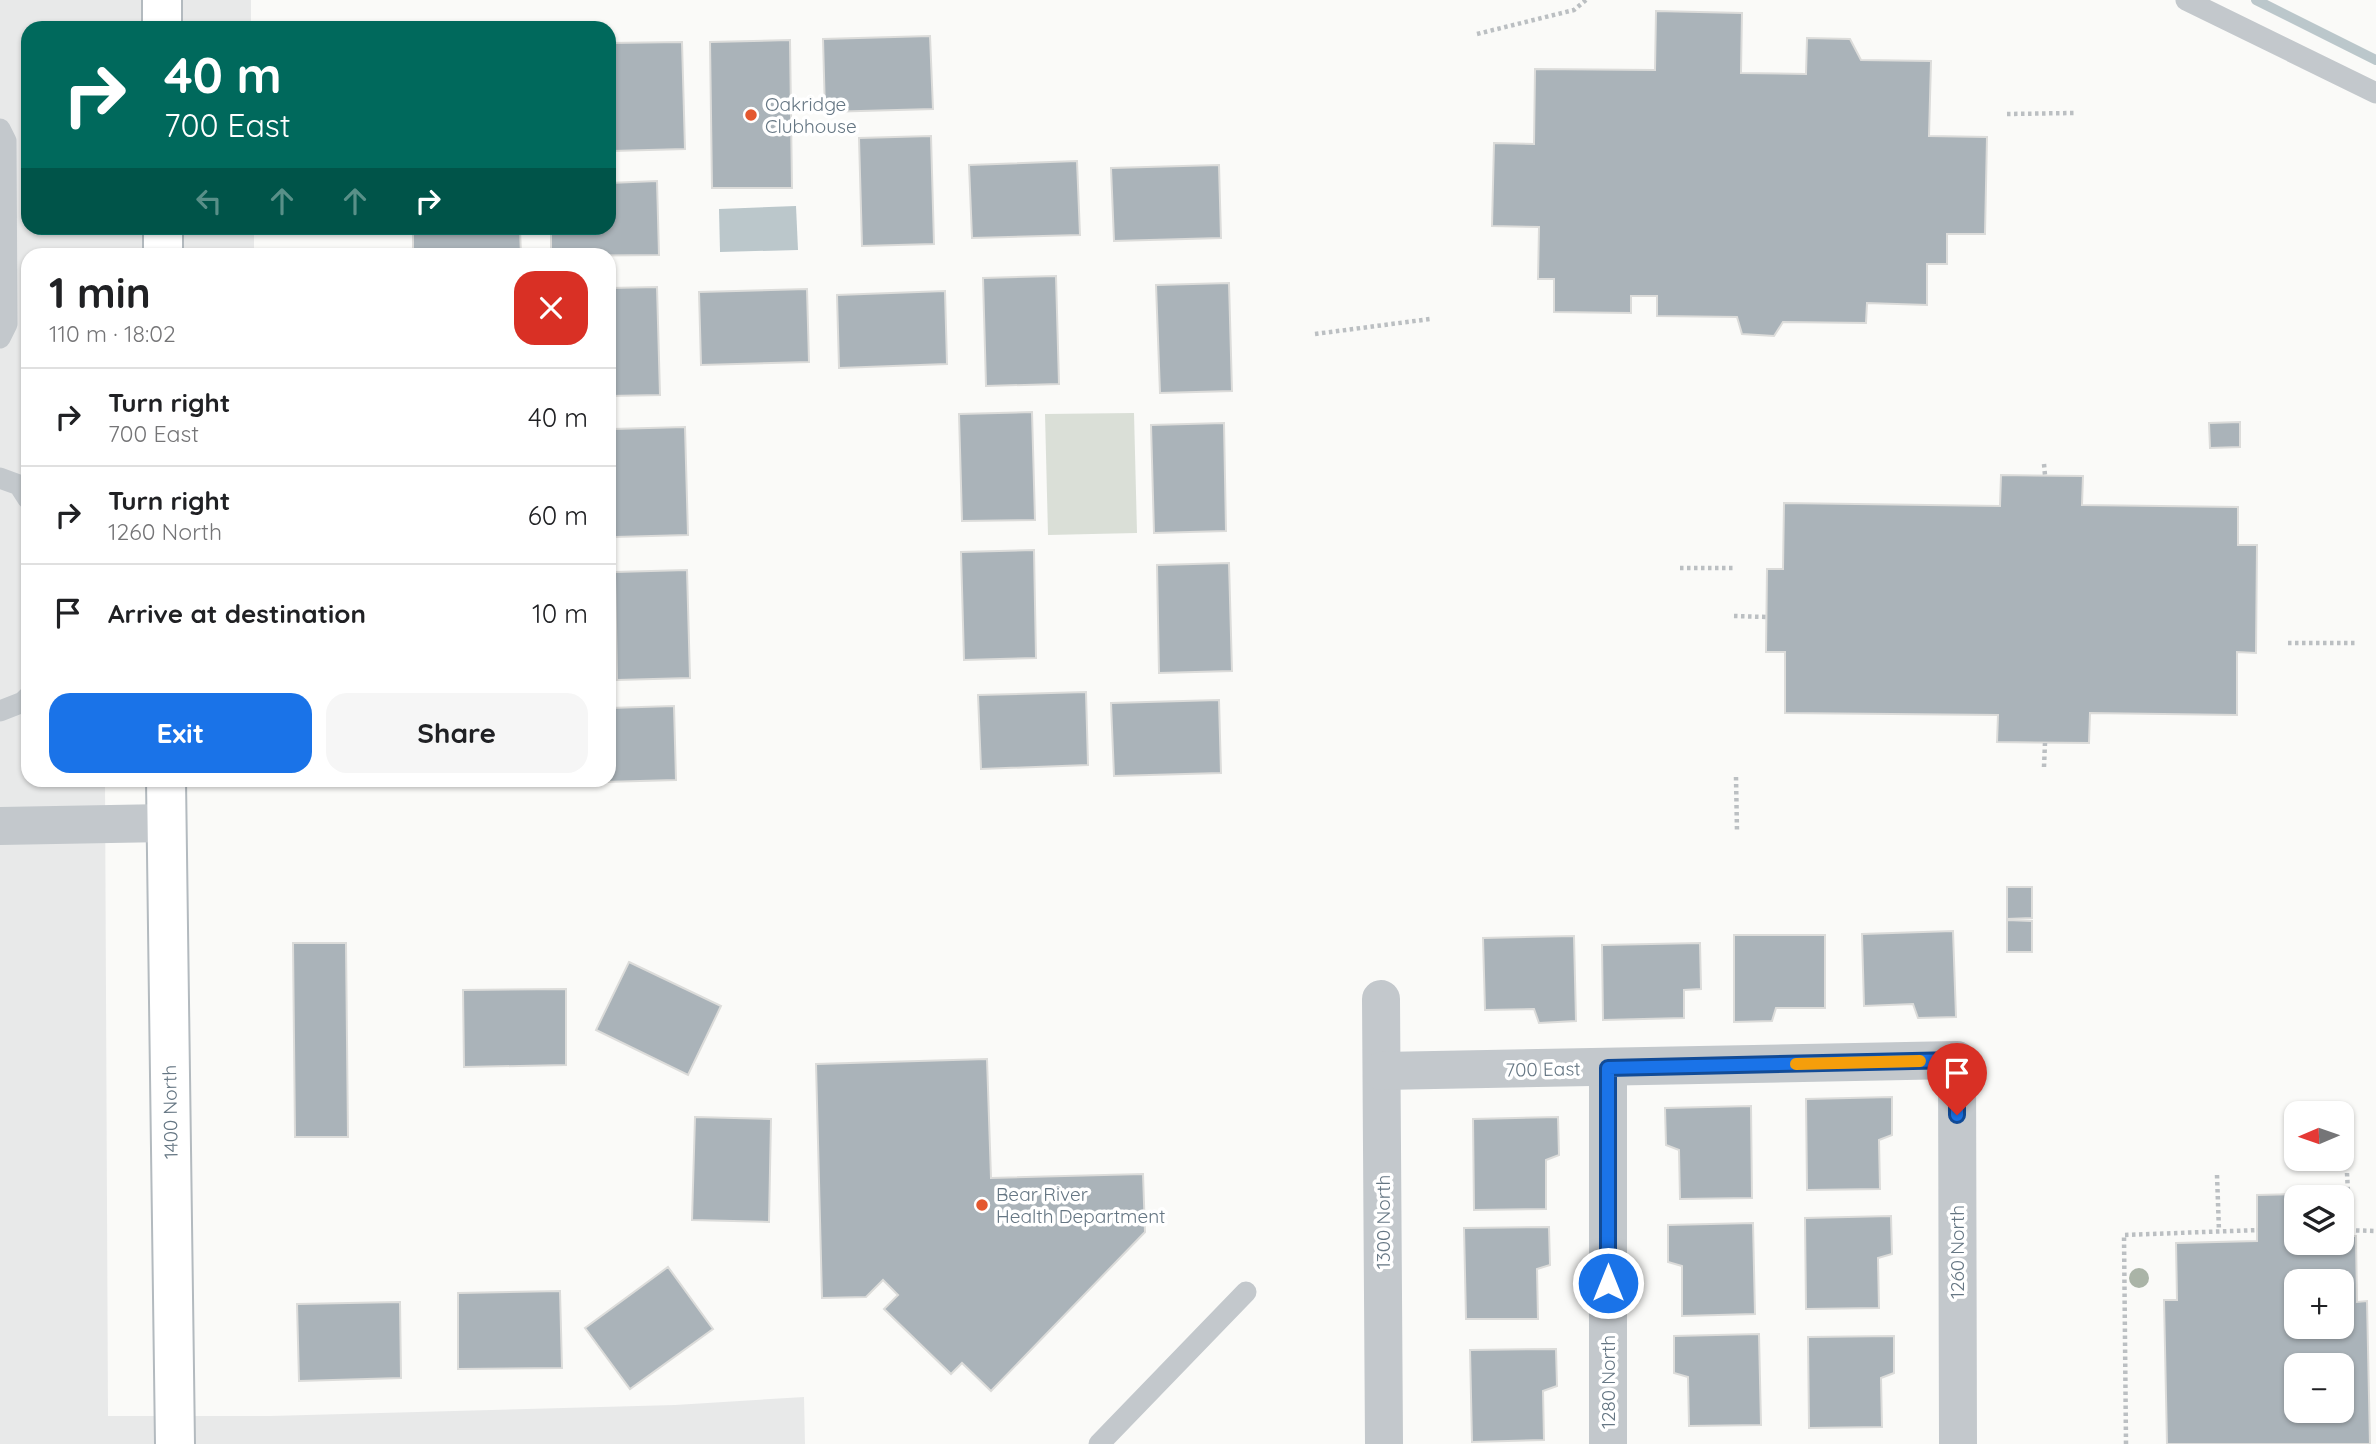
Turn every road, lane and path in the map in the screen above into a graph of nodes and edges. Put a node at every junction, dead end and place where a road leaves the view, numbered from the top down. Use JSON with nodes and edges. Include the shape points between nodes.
{"nodes":[{"id":1,"x":162,"y":0,"type":"edge"},
{"id":2,"x":1586,"y":0,"type":"edge"},
{"id":3,"x":2186,"y":0,"type":"edge"},
{"id":4,"x":162,"y":21,"type":"edge"},
{"id":5,"x":1477,"y":34,"type":"dead end"},
{"id":6,"x":2376,"y":93,"type":"edge"},
{"id":7,"x":2074,"y":113,"type":"dead end"},
{"id":8,"x":2007,"y":114,"type":"dead end"},
{"id":9,"x":0,"y":129,"type":"edge"},
{"id":10,"x":1430,"y":319,"type":"dead end"},
{"id":11,"x":1315,"y":334,"type":"dead end"},
{"id":12,"x":0,"y":338,"type":"edge"},
{"id":13,"x":2044,"y":464,"type":"dead end"},
{"id":14,"x":2045,"y":475,"type":"dead end"},
{"id":15,"x":0,"y":478,"type":"edge"},
{"id":16,"x":21,"y":488,"type":"edge"},
{"id":17,"x":1680,"y":568,"type":"dead end"},
{"id":18,"x":1734,"y":568,"type":"dead end"},
{"id":19,"x":1734,"y":616,"type":"dead end"},
{"id":20,"x":1766,"y":617,"type":"dead end"},
{"id":21,"x":2288,"y":643,"type":"dead end"},
{"id":22,"x":2355,"y":643,"type":"dead end"},
{"id":23,"x":21,"y":703,"type":"edge"},
{"id":24,"x":0,"y":711,"type":"edge"},
{"id":25,"x":2045,"y":743,"type":"dead end"},
{"id":26,"x":2043,"y":767,"type":"dead end"},
{"id":27,"x":1736,"y":777,"type":"dead end"},
{"id":28,"x":166,"y":787,"type":"edge"},
{"id":29,"x":166,"y":823,"type":"junction"},
{"id":30,"x":0,"y":826,"type":"edge"},
{"id":31,"x":1737,"y":831,"type":"dead end"},
{"id":32,"x":1381,"y":999,"type":"dead end"},
{"id":33,"x":1957,"y":1060,"type":"joint"},
{"id":34,"x":1608,"y":1068,"type":"junction"},
{"id":35,"x":1382,"y":1071,"type":"junction"},
{"id":36,"x":2347,"y":1174,"type":"dead end"},
{"id":37,"x":2217,"y":1175,"type":"dead end"},
{"id":38,"x":2348,"y":1185,"type":"edge"},
{"id":39,"x":2258,"y":1230,"type":"dead end"},
{"id":40,"x":2219,"y":1231,"type":"junction"},
{"id":41,"x":2354,"y":1231,"type":"edge"},
{"id":42,"x":2376,"y":1231,"type":"edge"},
{"id":43,"x":1247,"y":1292,"type":"dead end"},
{"id":44,"x":175,"y":1444,"type":"edge"},
{"id":45,"x":1099,"y":1444,"type":"edge"},
{"id":46,"x":1384,"y":1444,"type":"edge"},
{"id":47,"x":1608,"y":1444,"type":"edge"},
{"id":48,"x":1958,"y":1444,"type":"edge"},
{"id":49,"x":2126,"y":1444,"type":"edge"}],
"edges":[{"from":1,"to":4,"type":"main road"},
{"from":2,"to":5,"type":"path","via":[[1574,10]]},
{"from":3,"to":6,"type":"lane"},
{"from":7,"to":8,"type":"path"},
{"from":9,"to":12,"type":"lane","via":[[6,141],[7,324]]},
{"from":10,"to":11,"type":"path"},
{"from":13,"to":14,"type":"path"},
{"from":15,"to":16,"type":"lane"},
{"from":17,"to":18,"type":"path"},
{"from":19,"to":20,"type":"path"},
{"from":21,"to":22,"type":"path"},
{"from":23,"to":24,"type":"lane"},
{"from":25,"to":26,"type":"path"},
{"from":27,"to":31,"type":"path"},
{"from":28,"to":29,"type":"main road","name":"1400 North"},
{"from":29,"to":30,"type":"street"},
{"from":29,"to":44,"type":"main road","name":"1400 North"},
{"from":32,"to":35,"type":"street","name":"1300 North"},
{"from":33,"to":34,"type":"street","name":"700 East"},
{"from":33,"to":48,"type":"street","name":"1260 North"},
{"from":34,"to":35,"type":"street","name":"700 East"},
{"from":34,"to":47,"type":"street","name":"1280 North"},
{"from":35,"to":46,"type":"street","name":"1300 North"},
{"from":36,"to":38,"type":"path"},
{"from":37,"to":40,"type":"path"},
{"from":39,"to":40,"type":"path"},
{"from":40,"to":49,"type":"path","via":[[2124,1235]]},
{"from":41,"to":42,"type":"path"},
{"from":43,"to":45,"type":"lane"}]}
